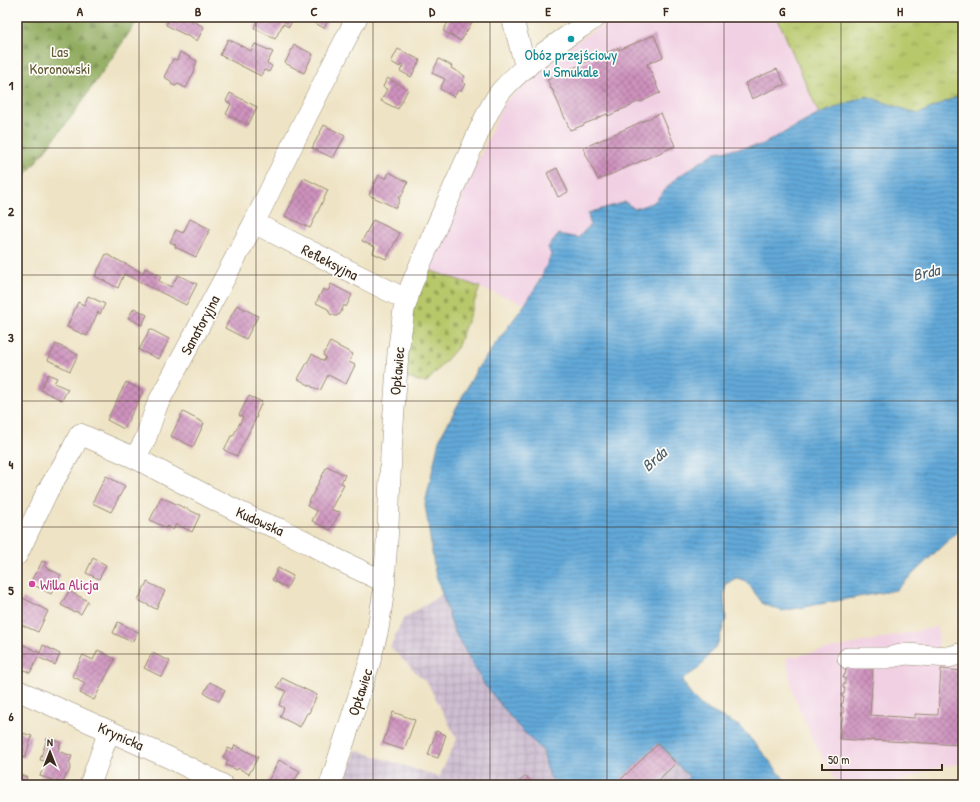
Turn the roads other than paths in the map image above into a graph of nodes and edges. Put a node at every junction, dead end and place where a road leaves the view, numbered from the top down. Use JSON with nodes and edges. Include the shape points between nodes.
{"nodes":[{"id":1,"x":357,"y":17,"type":"edge"},
{"id":2,"x":512,"y":17,"type":"edge"},
{"id":3,"x":596,"y":17,"type":"edge"},
{"id":4,"x":526,"y":68,"type":"junction"},
{"id":5,"x":254,"y":223,"type":"junction"},
{"id":6,"x":407,"y":300,"type":"junction"},
{"id":7,"x":135,"y":458,"type":"junction"},
{"id":8,"x":17,"y":555,"type":"edge"},
{"id":9,"x":384,"y":582,"type":"junction"},
{"id":10,"x":963,"y":654,"type":"edge"},
{"id":11,"x":848,"y":658,"type":"dead end"},
{"id":12,"x":17,"y":690,"type":"edge"},
{"id":13,"x":109,"y":730,"type":"junction"},
{"id":14,"x":90,"y":785,"type":"edge"},
{"id":15,"x":223,"y":785,"type":"edge"},
{"id":16,"x":330,"y":785,"type":"edge"}],
"edges":[{"from":1,"to":5,"type":"street","name":"Sanatoryjna"},
{"from":2,"to":4,"type":"street"},
{"from":3,"to":4,"type":"street","name":"Opławiec","via":[[561,40]]},
{"from":4,"to":6,"type":"street","name":"Opławiec","via":[[503,90],[489,110],[426,248]]},
{"from":5,"to":6,"type":"street","name":"Refleksyjna"},
{"from":5,"to":7,"type":"street","name":"Sanatoryjna","via":[[157,405],[145,440]]},
{"from":6,"to":9,"type":"street","name":"Opławiec","via":[[397,360]]},
{"from":7,"to":8,"type":"street","via":[[80,434],[47,492]]},
{"from":7,"to":9,"type":"street","name":"Kudowska"},
{"from":9,"to":16,"type":"street","name":"Opławiec","via":[[378,629],[370,661]]},
{"from":10,"to":11,"type":"street","via":[[949,657],[906,654],[886,658]]},
{"from":12,"to":13,"type":"street","name":"Krynicka"},
{"from":13,"to":14,"type":"street"},
{"from":13,"to":15,"type":"street","name":"Krynicka"}]}
